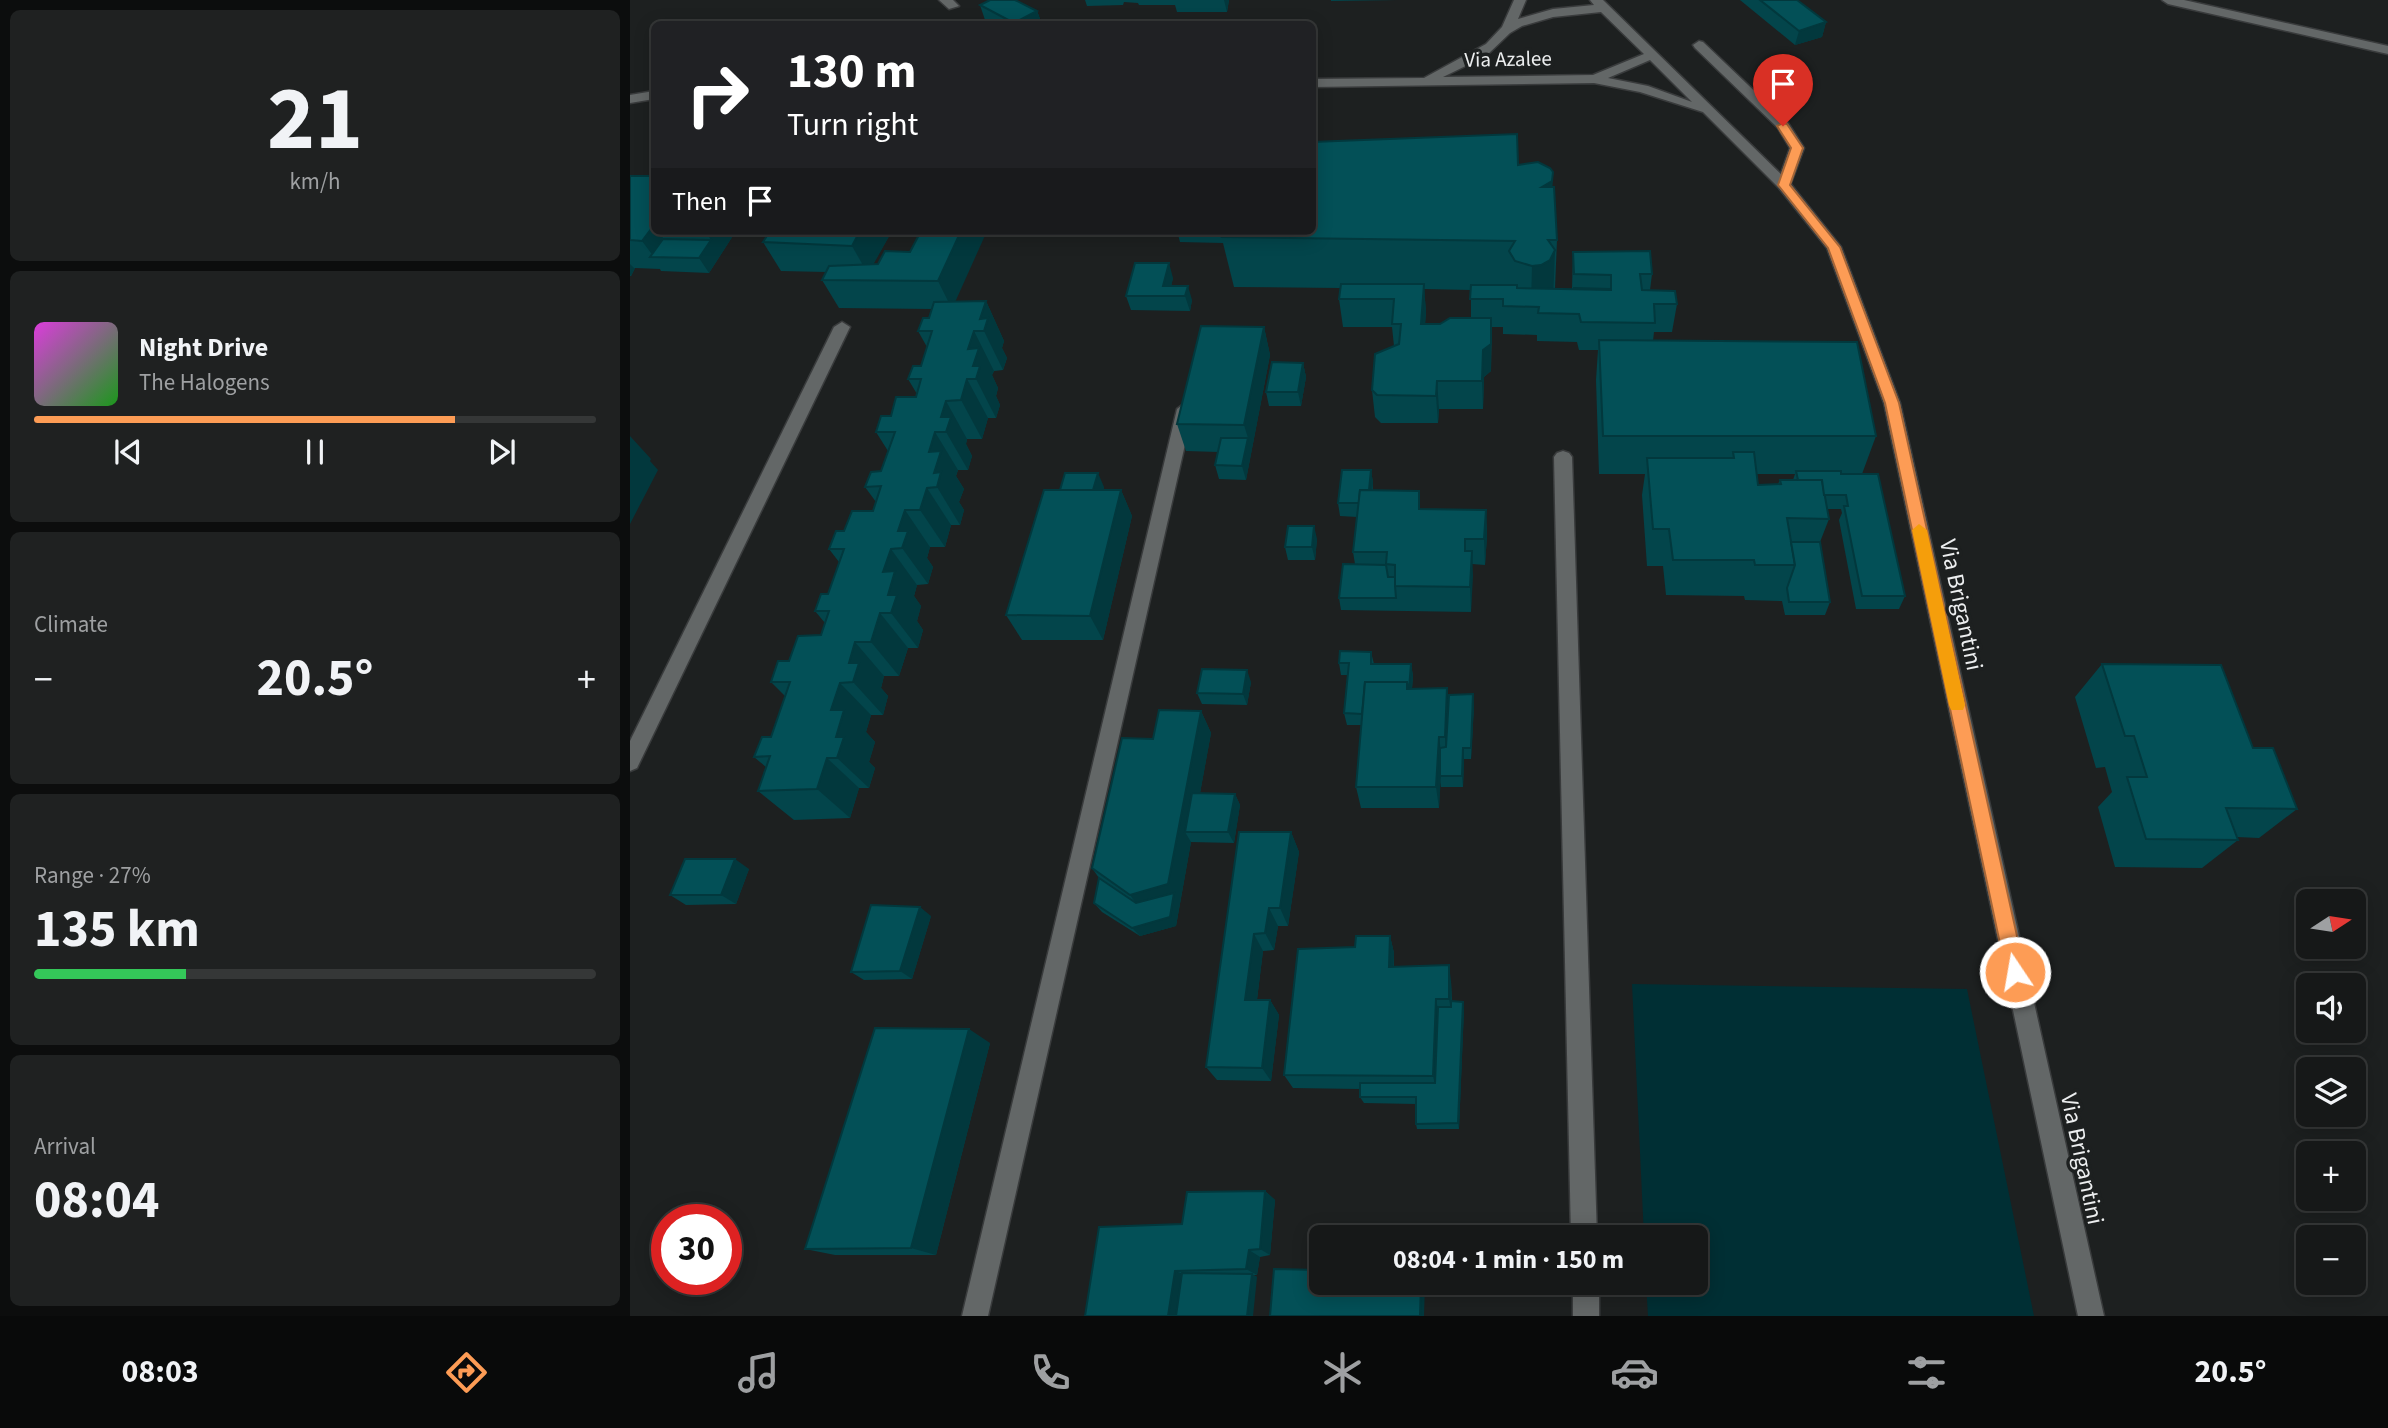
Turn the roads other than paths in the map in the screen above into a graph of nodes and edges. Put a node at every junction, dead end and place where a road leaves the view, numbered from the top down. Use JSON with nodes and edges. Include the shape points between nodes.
{"nodes":[{"id":1,"x":1520,"y":0,"type":"edge"},
{"id":2,"x":2168,"y":0,"type":"edge"},
{"id":3,"x":1600,"y":4,"type":"edge"},
{"id":4,"x":1506,"y":30,"type":"junction"},
{"id":5,"x":1699,"y":45,"type":"dead end"},
{"id":6,"x":2388,"y":50,"type":"edge"},
{"id":7,"x":1652,"y":55,"type":"junction"},
{"id":8,"x":1594,"y":79,"type":"junction"},
{"id":9,"x":1423,"y":81,"type":"junction"},
{"id":10,"x":1316,"y":83,"type":"edge"},
{"id":11,"x":651,"y":96,"type":"edge"},
{"id":12,"x":630,"y":99,"type":"edge"},
{"id":13,"x":1709,"y":110,"type":"junction"},
{"id":14,"x":1784,"y":185,"type":"junction"},
{"id":15,"x":842,"y":327,"type":"dead end"},
{"id":16,"x":1188,"y":398,"type":"edge"},
{"id":17,"x":1563,"y":457,"type":"dead end"},
{"id":18,"x":630,"y":762,"type":"edge"},
{"id":19,"x":1584,"y":1225,"type":"edge"},
{"id":20,"x":1586,"y":1295,"type":"edge"},
{"id":21,"x":975,"y":1316,"type":"edge"},
{"id":22,"x":1586,"y":1316,"type":"edge"},
{"id":23,"x":2091,"y":1316,"type":"edge"}],
"edges":[{"from":1,"to":4,"type":"street","name":"Via Azalee"},
{"from":2,"to":6,"type":"street"},
{"from":3,"to":4,"type":"street","name":"Via Azalee","via":[[1540,14]]},
{"from":3,"to":7,"type":"street","name":"Via Brigantini"},
{"from":4,"to":9,"type":"street","name":"Via Azalee","via":[[1479,55]]},
{"from":5,"to":14,"type":"street","via":[[1783,126],[1797,148]]},
{"from":7,"to":8,"type":"street","name":"Via Azalee"},
{"from":7,"to":13,"type":"street","name":"Via Brigantini"},
{"from":8,"to":9,"type":"street","name":"Via Azalee"},
{"from":8,"to":13,"type":"street","name":"Via Azalee"},
{"from":9,"to":10,"type":"street","name":"Via Azalee"},
{"from":11,"to":12,"type":"street"},
{"from":13,"to":14,"type":"street","name":"Via Brigantini"},
{"from":14,"to":23,"type":"street","name":"Via Brigantini","via":[[1834,247],[1892,403]]},
{"from":15,"to":18,"type":"street"},
{"from":16,"to":21,"type":"street"},
{"from":17,"to":19,"type":"street"},
{"from":20,"to":22,"type":"street"}]}
